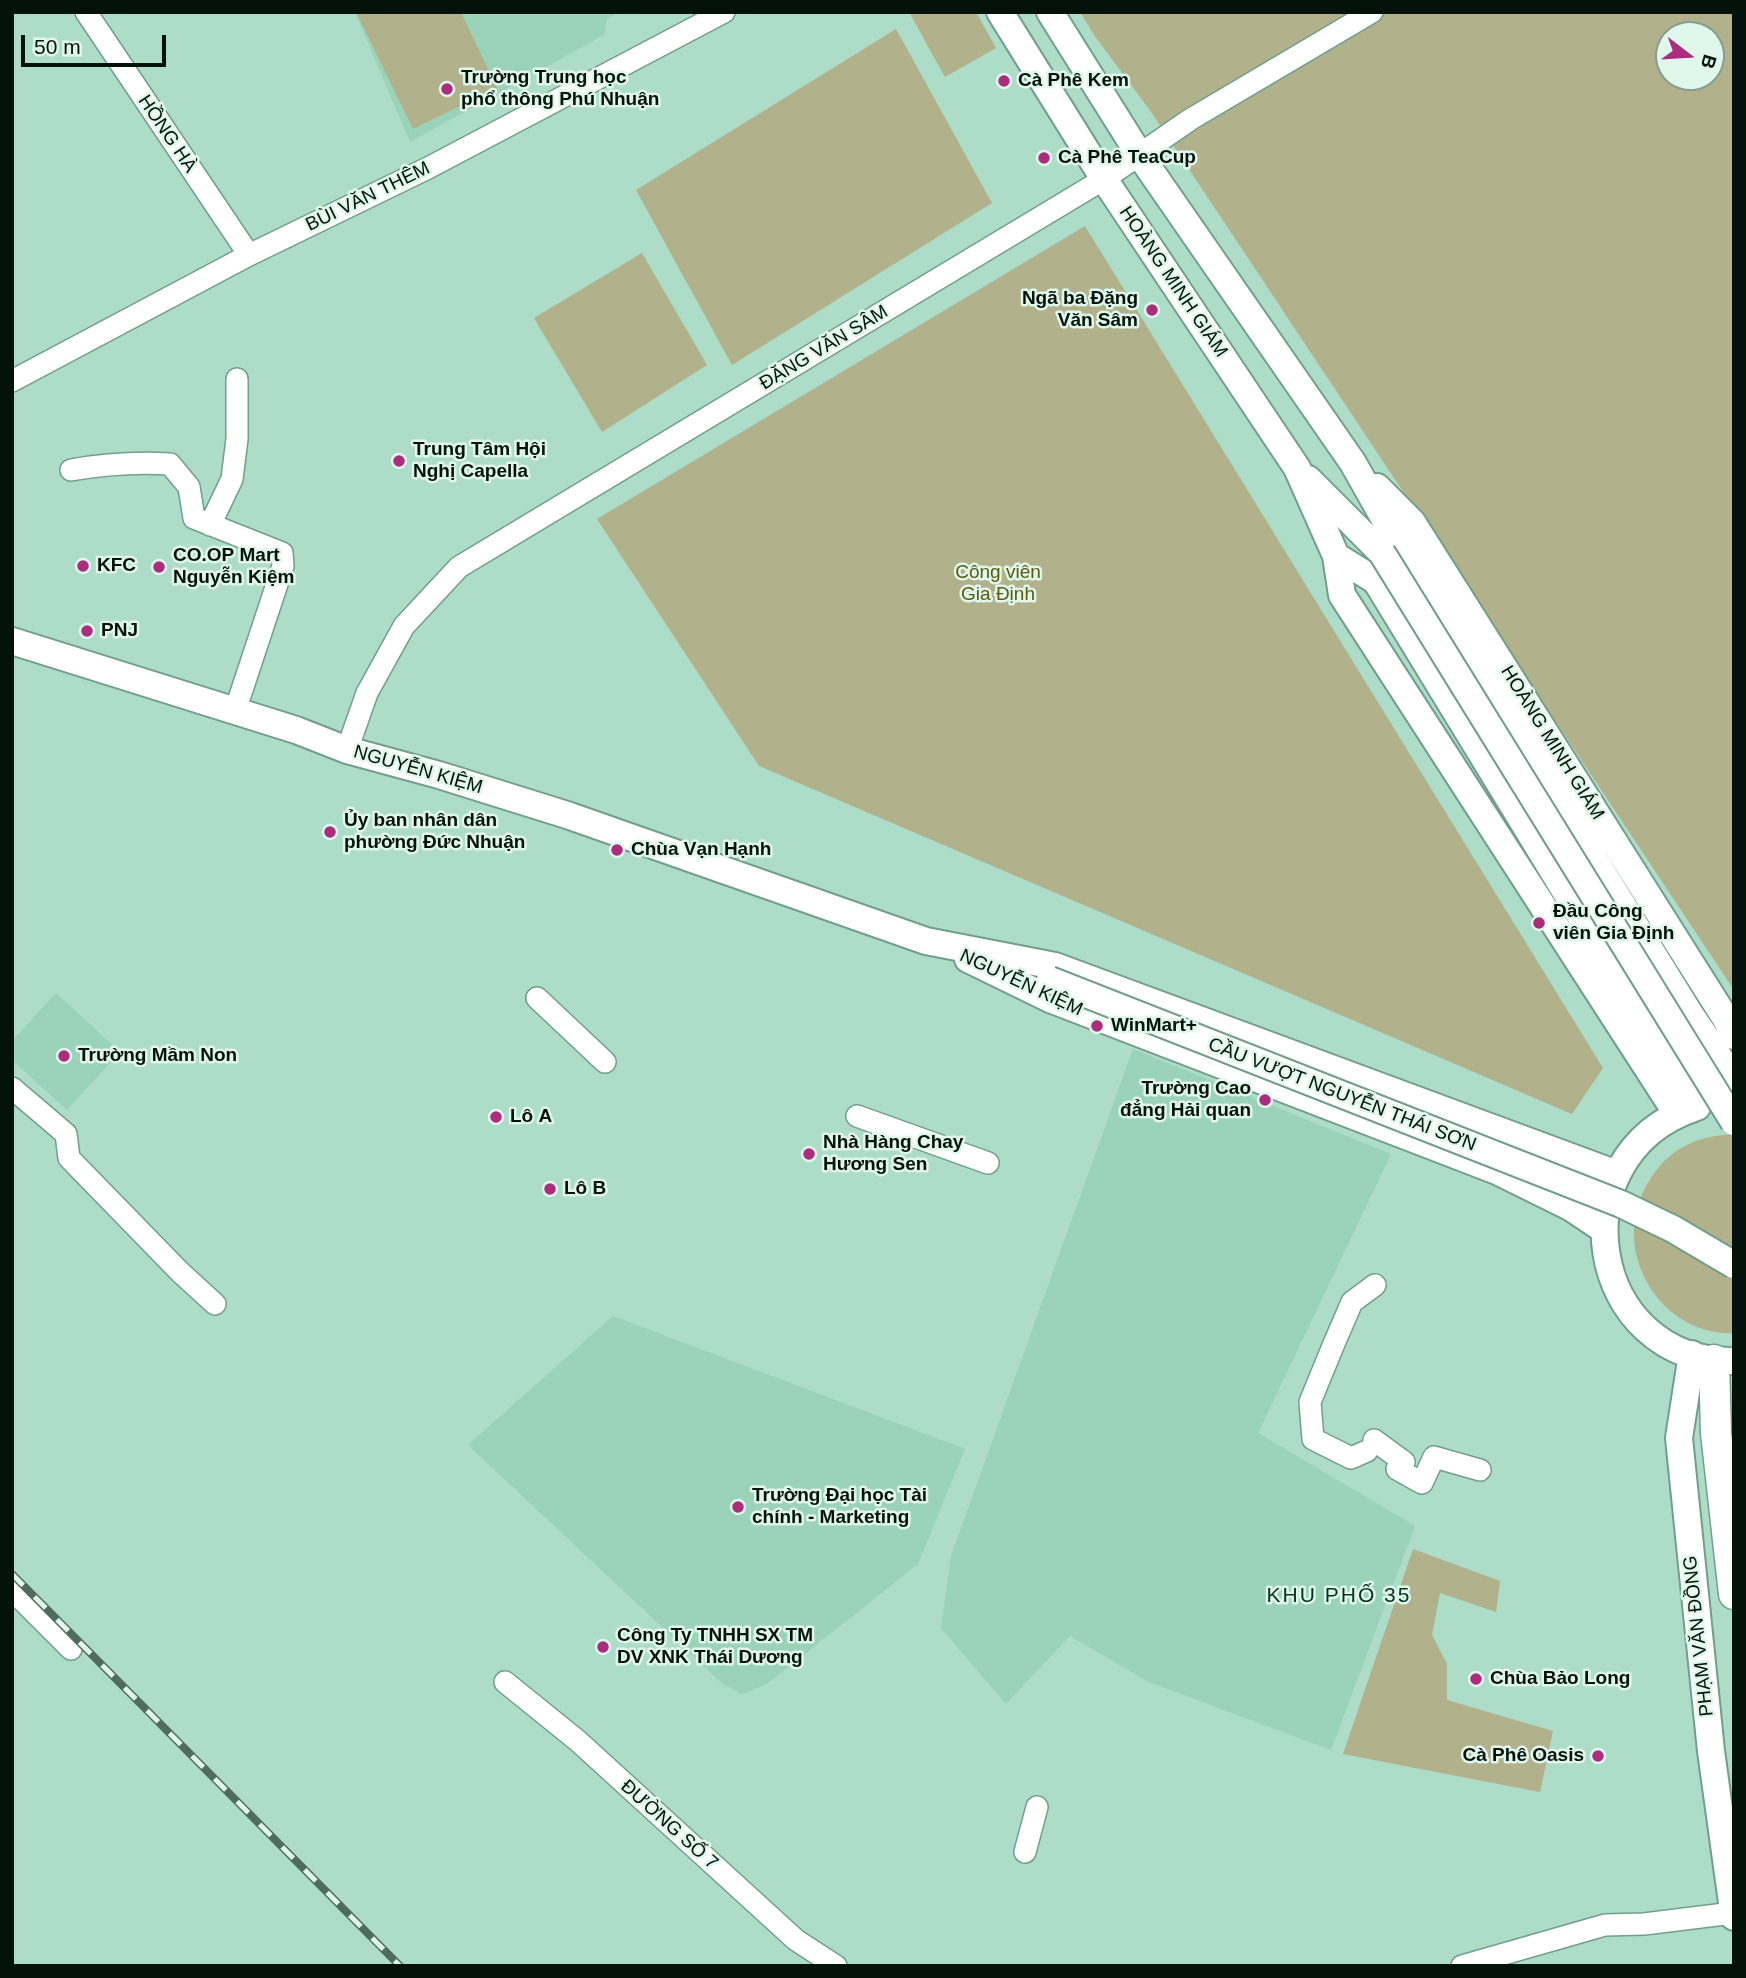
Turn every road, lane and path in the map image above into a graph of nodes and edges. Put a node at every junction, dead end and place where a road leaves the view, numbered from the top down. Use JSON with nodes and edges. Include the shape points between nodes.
{"nodes":[{"id":1,"x":86,"y":12,"type":"edge"},
{"id":2,"x":724,"y":12,"type":"edge"},
{"id":3,"x":1000,"y":12,"type":"edge"},
{"id":4,"x":1050,"y":12,"type":"edge"},
{"id":5,"x":1372,"y":12,"type":"edge"},
{"id":6,"x":1139,"y":154,"type":"junction"},
{"id":7,"x":1104,"y":179,"type":"junction"},
{"id":8,"x":249,"y":255,"type":"junction"},
{"id":9,"x":237,"y":379,"type":"dead end"},
{"id":10,"x":12,"y":381,"type":"edge"},
{"id":11,"x":1353,"y":463,"type":"junction"},
{"id":12,"x":1297,"y":468,"type":"junction"},
{"id":13,"x":71,"y":470,"type":"dead end"},
{"id":14,"x":210,"y":525,"type":"junction"},
{"id":15,"x":1388,"y":544,"type":"junction"},
{"id":16,"x":1336,"y":556,"type":"junction"},
{"id":17,"x":12,"y":641,"type":"edge"},
{"id":18,"x":235,"y":710,"type":"junction"},
{"id":19,"x":347,"y":750,"type":"junction"},
{"id":20,"x":941,"y":946,"type":"junction"},
{"id":21,"x":537,"y":998,"type":"dead end"},
{"id":22,"x":1734,"y":1036,"type":"edge"},
{"id":23,"x":605,"y":1062,"type":"dead end"},
{"id":24,"x":1734,"y":1079,"type":"edge"},
{"id":25,"x":12,"y":1088,"type":"edge"},
{"id":26,"x":1734,"y":1101,"type":"edge"},
{"id":27,"x":1687,"y":1111,"type":"junction"},
{"id":28,"x":857,"y":1116,"type":"dead end"},
{"id":29,"x":1734,"y":1122,"type":"edge"},
{"id":30,"x":988,"y":1163,"type":"dead end"},
{"id":31,"x":1617,"y":1174,"type":"junction"},
{"id":32,"x":1603,"y":1229,"type":"junction"},
{"id":33,"x":1734,"y":1265,"type":"edge"},
{"id":34,"x":1375,"y":1285,"type":"dead end"},
{"id":35,"x":215,"y":1304,"type":"dead end"},
{"id":36,"x":1713,"y":1358,"type":"edge"},
{"id":37,"x":1480,"y":1470,"type":"dead end"},
{"id":38,"x":12,"y":1590,"type":"edge"},
{"id":39,"x":1734,"y":1594,"type":"edge"},
{"id":40,"x":71,"y":1649,"type":"dead end"},
{"id":41,"x":505,"y":1682,"type":"dead end"},
{"id":42,"x":1037,"y":1807,"type":"dead end"},
{"id":43,"x":1025,"y":1852,"type":"dead end"},
{"id":44,"x":1733,"y":1915,"type":"edge"},
{"id":45,"x":836,"y":1966,"type":"edge"},
{"id":46,"x":1462,"y":1966,"type":"edge"}],
"edges":[{"from":1,"to":8,"type":"street","name":"HỒNG HÀ"},
{"from":2,"to":8,"type":"street","name":"BÙI VĂN THÊM","via":[[428,168]]},
{"from":3,"to":7,"type":"main road","name":"HOÀNG MINH GIÁM"},
{"from":4,"to":6,"type":"main road","name":"HOÀNG MINH GIÁM"},
{"from":5,"to":6,"type":"street","name":"ĐẶNG VĂN SÂM"},
{"from":6,"to":7,"type":"street","name":"ĐẶNG VĂN SÂM"},
{"from":6,"to":11,"type":"main road","name":"HOÀNG MINH GIÁM"},
{"from":7,"to":12,"type":"main road","name":"HOÀNG MINH GIÁM"},
{"from":7,"to":19,"type":"street","name":"ĐẶNG VĂN SÂM","via":[[459,567],[404,626],[367,693]]},
{"from":8,"to":10,"type":"street","name":"BÙI VĂN THÊM"},
{"from":9,"to":14,"type":"street","via":[[232,479]]},
{"from":11,"to":15,"type":"main road","name":"HOÀNG MINH GIÁM"},
{"from":11,"to":22,"type":"main road","name":"HOÀNG MINH GIÁM","via":[[1412,522]]},
{"from":12,"to":15,"type":"main road"},
{"from":12,"to":16,"type":"main road","name":"HOÀNG MINH GIÁM"},
{"from":13,"to":14,"type":"street","via":[[124,463],[170,464],[189,487],[194,518]]},
{"from":14,"to":18,"type":"street","via":[[282,553],[283,566]]},
{"from":15,"to":24,"type":"main road"},
{"from":15,"to":29,"type":"main road","bridge":true},
{"from":16,"to":27,"type":"main road","name":"HOÀNG MINH GIÁM","via":[[1342,595]]},
{"from":16,"to":27,"type":"main road","via":[[1376,581]]},
{"from":17,"to":18,"type":"main road","name":"NGUYỄN KIỆM"},
{"from":18,"to":19,"type":"main road","name":"NGUYỄN KIỆM"},
{"from":19,"to":20,"type":"main road","name":"NGUYỄN KIỆM","via":[[567,816]]},
{"from":20,"to":31,"type":"main road","name":"NGUYỄN KIỆM","via":[[1055,966]]},
{"from":20,"to":32,"type":"main road","name":"NGUYỄN KIỆM","via":[[1050,999],[1497,1171],[1560,1201]]},
{"from":20,"to":33,"type":"main road","name":"CẦU VƯỢT NGUYỄN THÁI SƠN","bridge":true,"via":[[1050,981],[1621,1204],[1673,1228]]},
{"from":21,"to":23,"type":"street"},
{"from":25,"to":35,"type":"street","via":[[66,1134],[69,1158]]},
{"from":26,"to":27,"type":"main road"},
{"from":27,"to":31,"type":"main road","via":[[1651,1130]]},
{"from":28,"to":30,"type":"street"},
{"from":31,"to":32,"type":"main road"},
{"from":32,"to":36,"type":"main road","via":[[1614,1283],[1628,1307],[1668,1344]]},
{"from":34,"to":37,"type":"street","via":[[1352,1302],[1310,1402],[1312,1439],[1351,1458],[1370,1446],[1404,1462],[1397,1469],[1422,1483],[1434,1457]]},
{"from":36,"to":39,"type":"highway","name":"PHẠM VĂN ĐỒNG","via":[[1716,1433]]},
{"from":36,"to":44,"type":"main road","name":"PHẠM VĂN ĐỒNG","via":[[1679,1434],[1711,1751]]},
{"from":38,"to":40,"type":"street"},
{"from":41,"to":45,"type":"street","name":"ĐƯỜNG SỐ 7","via":[[578,1741],[796,1940]]},
{"from":42,"to":43,"type":"street"},
{"from":44,"to":46,"type":"street","via":[[1605,1925]]}]}
